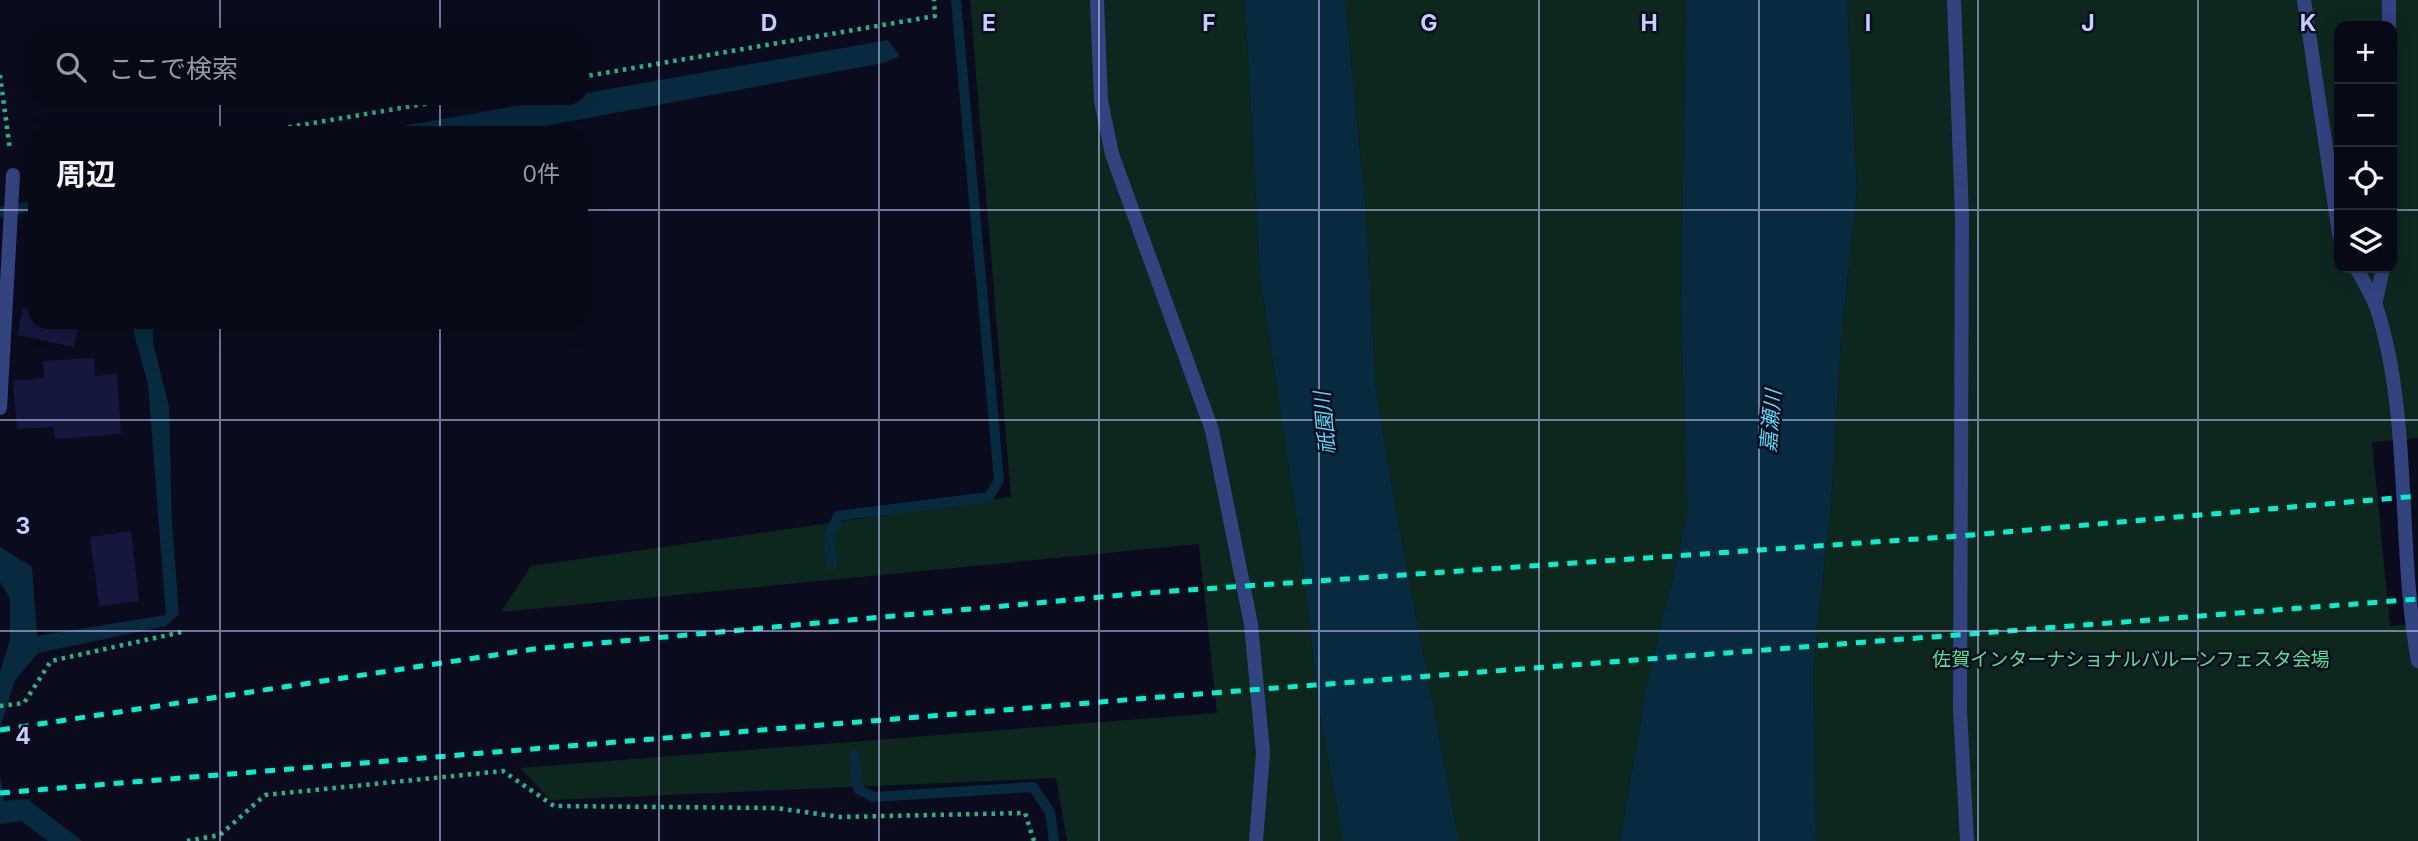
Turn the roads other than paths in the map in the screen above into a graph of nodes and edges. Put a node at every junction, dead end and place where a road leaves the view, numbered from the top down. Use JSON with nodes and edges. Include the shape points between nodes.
{"nodes":[{"id":1,"x":1097,"y":0,"type":"edge"},
{"id":2,"x":1954,"y":0,"type":"edge"},
{"id":3,"x":2304,"y":0,"type":"edge"},
{"id":4,"x":2389,"y":0,"type":"edge"},
{"id":5,"x":2389,"y":21,"type":"edge"},
{"id":6,"x":13,"y":174,"type":"road end"},
{"id":7,"x":2335,"y":210,"type":"edge"},
{"id":8,"x":2359,"y":273,"type":"edge"},
{"id":9,"x":2381,"y":273,"type":"edge"},
{"id":10,"x":2375,"y":305,"type":"junction"},
{"id":11,"x":0,"y":408,"type":"edge"},
{"id":12,"x":2418,"y":661,"type":"edge"},
{"id":13,"x":1256,"y":841,"type":"edge"},
{"id":14,"x":1967,"y":841,"type":"edge"}],
"edges":[{"from":1,"to":13,"type":"street","via":[[1101,101],[1112,154],[1212,430],[1251,624],[1263,753]]},
{"from":2,"to":14,"type":"street","via":[[1962,217],[1960,710]]},
{"from":3,"to":7,"type":"street"},
{"from":4,"to":5,"type":"street"},
{"from":6,"to":11,"type":"street"},
{"from":8,"to":10,"type":"street"},
{"from":9,"to":10,"type":"street"},
{"from":10,"to":12,"type":"street","via":[[2394,387],[2409,612]]}]}
